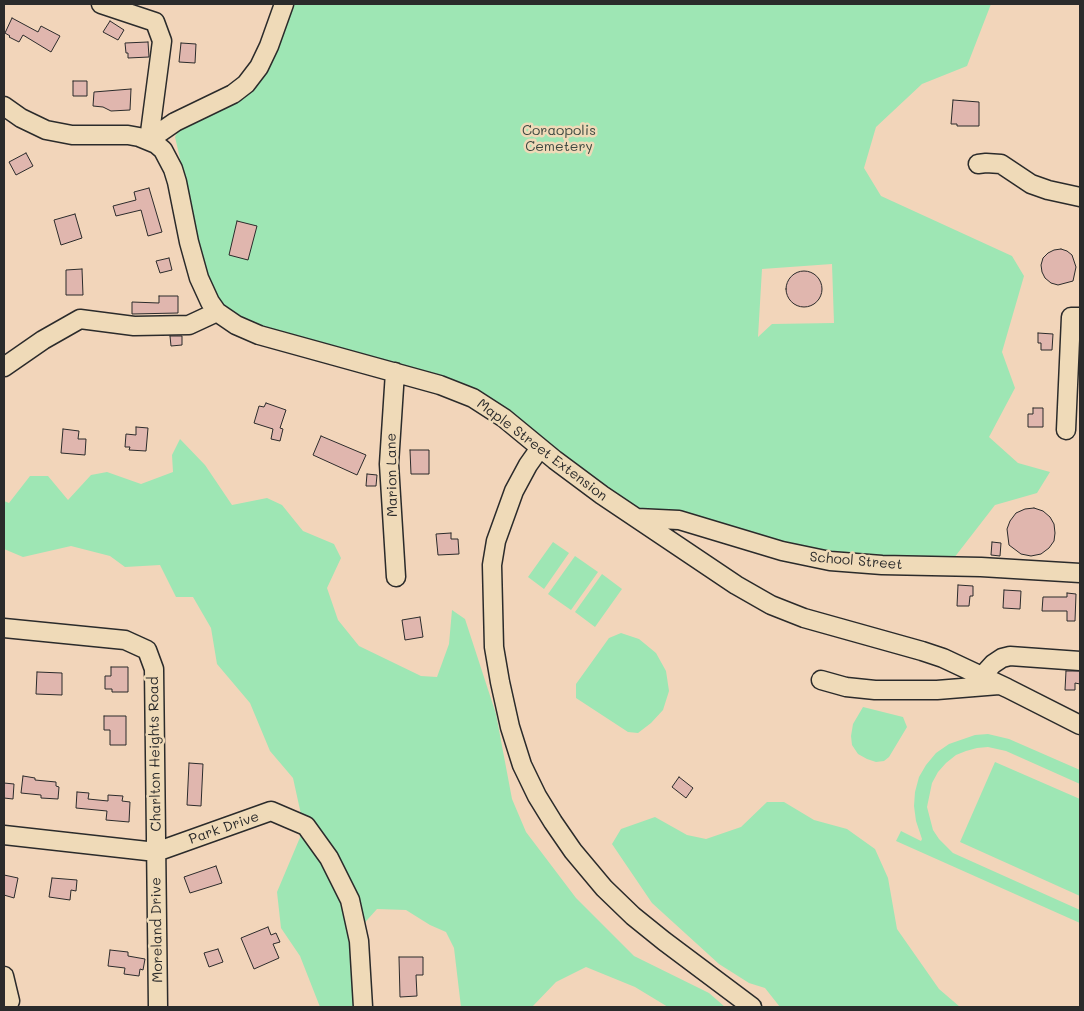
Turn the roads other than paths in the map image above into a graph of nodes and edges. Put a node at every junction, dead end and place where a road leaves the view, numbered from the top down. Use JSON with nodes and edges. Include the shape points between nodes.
{"nodes":[{"id":1,"x":101,"y":4,"type":"edge"},
{"id":2,"x":284,"y":4,"type":"edge"},
{"id":3,"x":4,"y":106,"type":"edge"},
{"id":4,"x":149,"y":140,"type":"junction"},
{"id":5,"x":978,"y":164,"type":"dead end"},
{"id":6,"x":1080,"y":197,"type":"edge"},
{"id":7,"x":218,"y":312,"type":"junction"},
{"id":8,"x":1076,"y":317,"type":"edge"},
{"id":9,"x":4,"y":367,"type":"edge"},
{"id":10,"x":395,"y":372,"type":"junction"},
{"id":11,"x":1066,"y":430,"type":"dead end"},
{"id":12,"x":540,"y":448,"type":"junction"},
{"id":13,"x":637,"y":518,"type":"junction"},
{"id":14,"x":1080,"y":573,"type":"edge"},
{"id":15,"x":396,"y":577,"type":"dead end"},
{"id":16,"x":4,"y":628,"type":"edge"},
{"id":17,"x":1080,"y":661,"type":"edge"},
{"id":18,"x":982,"y":676,"type":"junction"},
{"id":19,"x":821,"y":680,"type":"dead end"},
{"id":20,"x":1000,"y":685,"type":"junction"},
{"id":21,"x":1080,"y":725,"type":"edge"},
{"id":22,"x":4,"y":835,"type":"edge"},
{"id":23,"x":156,"y":852,"type":"junction"},
{"id":24,"x":4,"y":976,"type":"edge"},
{"id":25,"x":10,"y":1001,"type":"dead end"},
{"id":26,"x":158,"y":1007,"type":"edge"},
{"id":27,"x":363,"y":1007,"type":"edge"},
{"id":28,"x":752,"y":1007,"type":"edge"}],
"edges":[{"from":1,"to":4,"type":"street","via":[[156,22],[162,41]]},
{"from":2,"to":4,"type":"street","via":[[269,46],[246,84],[234,94],[175,122]]},
{"from":3,"to":4,"type":"street","via":[[34,125],[59,134],[128,135]]},
{"from":4,"to":7,"type":"street","name":"Maple Street Extension","via":[[163,150],[174,169],[194,264],[204,290]]},
{"from":5,"to":6,"type":"street","via":[[1000,164],[1031,184]]},
{"from":7,"to":9,"type":"street","via":[[189,324],[134,326],[80,319]]},
{"from":7,"to":10,"type":"street","name":"Maple Street Extension","via":[[236,325],[260,334]]},
{"from":8,"to":11,"type":"street"},
{"from":10,"to":12,"type":"street","name":"Maple Street Extension","via":[[473,398],[504,418]]},
{"from":10,"to":15,"type":"street","name":"Marion Lane","via":[[389,464]]},
{"from":12,"to":13,"type":"street","name":"Maple Street Extension"},
{"from":12,"to":28,"type":"street","via":[[514,491],[496,541],[492,565],[494,647],[510,727],[522,765],[553,822],[604,888],[640,922]]},
{"from":13,"to":14,"type":"street","name":"School Street","via":[[679,520],[782,551],[838,562]]},
{"from":13,"to":18,"type":"street","name":"Maple Street Extension","via":[[771,605],[804,618],[922,651]]},
{"from":16,"to":23,"type":"street","name":"Charlton Heights Road","via":[[126,640],[147,650],[154,669]]},
{"from":17,"to":18,"type":"street","via":[[1010,656],[993,664]]},
{"from":18,"to":20,"type":"street","name":"Maple Street Extension"},
{"from":19,"to":20,"type":"street","via":[[875,690]]},
{"from":20,"to":21,"type":"street","name":"Maple Street Extension"},
{"from":22,"to":23,"type":"street","name":"Charlton Heights Road"},
{"from":23,"to":26,"type":"street","name":"Moreland Drive"},
{"from":23,"to":27,"type":"street","name":"Park Drive","via":[[271,812],[306,826],[329,858],[350,900],[359,941]]},
{"from":24,"to":25,"type":"street"}]}
